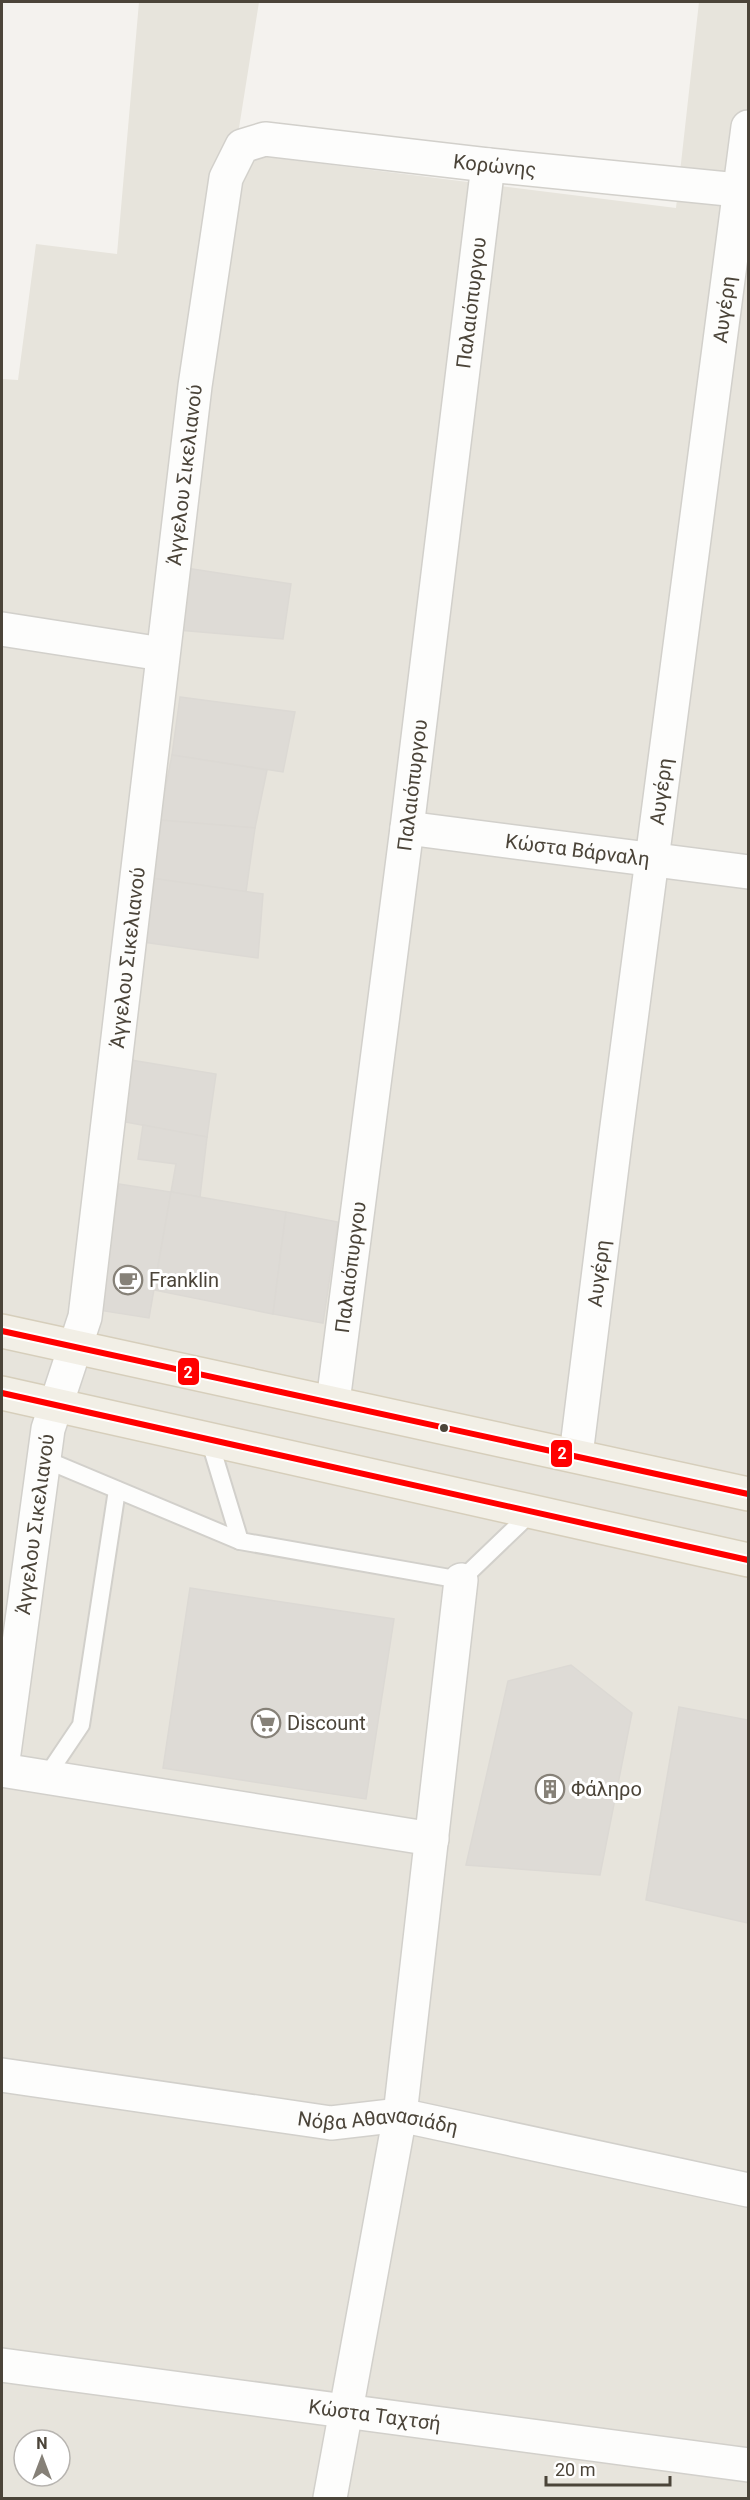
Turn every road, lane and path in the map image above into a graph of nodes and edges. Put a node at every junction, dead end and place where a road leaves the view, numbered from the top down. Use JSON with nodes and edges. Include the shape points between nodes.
{"nodes":[{"id":1,"x":748,"y":127,"type":"edge"},
{"id":2,"x":242,"y":146,"type":"joint"},
{"id":3,"x":488,"y":165,"type":"junction"},
{"id":4,"x":744,"y":190,"type":"edge"},
{"id":5,"x":2,"y":629,"type":"edge"},
{"id":6,"x":162,"y":654,"type":"junction"},
{"id":7,"x":407,"y":828,"type":"junction"},
{"id":8,"x":654,"y":861,"type":"junction"},
{"id":9,"x":748,"y":872,"type":"edge"},
{"id":10,"x":2,"y":1331,"type":"edge"},
{"id":11,"x":74,"y":1347,"type":"junction"},
{"id":12,"x":2,"y":1393,"type":"edge"},
{"id":13,"x":333,"y":1402,"type":"junction"},
{"id":14,"x":54,"y":1405,"type":"junction"},
{"id":15,"x":209,"y":1439,"type":"junction"},
{"id":16,"x":576,"y":1455,"type":"junction"},
{"id":17,"x":44,"y":1459,"type":"junction"},
{"id":18,"x":117,"y":1490,"type":"junction"},
{"id":19,"x":748,"y":1494,"type":"edge"},
{"id":20,"x":533,"y":1511,"type":"junction"},
{"id":21,"x":240,"y":1541,"type":"junction"},
{"id":22,"x":748,"y":1560,"type":"edge"},
{"id":23,"x":461,"y":1580,"type":"junction"},
{"id":24,"x":2,"y":1769,"type":"edge"},
{"id":25,"x":46,"y":1777,"type":"junction"},
{"id":26,"x":432,"y":1839,"type":"junction"},
{"id":27,"x":2,"y":2075,"type":"edge"},
{"id":28,"x":400,"y":2115,"type":"junction"},
{"id":29,"x":748,"y":2190,"type":"edge"},
{"id":30,"x":2,"y":2365,"type":"edge"},
{"id":31,"x":345,"y":2412,"type":"junction"},
{"id":32,"x":748,"y":2465,"type":"edge"},
{"id":33,"x":330,"y":2499,"type":"edge"}],
"edges":[{"from":1,"to":4,"type":"street","name":"Αυγέρη"},
{"from":2,"to":3,"type":"street","name":"Κορώνης","via":[[265,139]]},
{"from":2,"to":6,"type":"street","name":"Άγγελου Σικελιανού","via":[[226,178],[195,386]]},
{"from":3,"to":4,"type":"street","name":"Κορώνης"},
{"from":3,"to":7,"type":"street","name":"Παλαιόπυργου"},
{"from":4,"to":8,"type":"street","name":"Αυγέρη"},
{"from":5,"to":6,"type":"street"},
{"from":6,"to":11,"type":"street","name":"Άγγελου Σικελιανού","via":[[85,1317]]},
{"from":7,"to":8,"type":"street","name":"Κώστα Βάρναλη"},
{"from":7,"to":13,"type":"street","name":"Παλαιόπυργου"},
{"from":8,"to":9,"type":"street","name":"Κώστα Βάρναλη"},
{"from":8,"to":16,"type":"street","name":"Αυγέρη"},
{"from":10,"to":11,"type":"main road"},
{"from":11,"to":13,"type":"main road"},
{"from":11,"to":14,"type":"street","name":"Άγγελου Σικελιανού"},
{"from":12,"to":14,"type":"main road"},
{"from":13,"to":16,"type":"main road"},
{"from":14,"to":15,"type":"main road"},
{"from":14,"to":17,"type":"street","name":"Άγγελου Σικελιανού"},
{"from":15,"to":20,"type":"main road"},
{"from":15,"to":21,"type":"lane"},
{"from":16,"to":19,"type":"main road"},
{"from":17,"to":18,"type":"lane"},
{"from":17,"to":24,"type":"street","name":"Άγγελου Σικελιανού"},
{"from":18,"to":21,"type":"lane"},
{"from":18,"to":25,"type":"lane","via":[[81,1725]]},
{"from":20,"to":22,"type":"main road"},
{"from":20,"to":23,"type":"lane"},
{"from":21,"to":23,"type":"lane"},
{"from":23,"to":26,"type":"street"},
{"from":24,"to":25,"type":"street"},
{"from":25,"to":26,"type":"street"},
{"from":26,"to":28,"type":"street"},
{"from":27,"to":28,"type":"street","name":"Νόβα Αθανασιάδη","via":[[331,2123]]},
{"from":28,"to":29,"type":"street","name":"Νόβα Αθανασιάδη"},
{"from":28,"to":31,"type":"street"},
{"from":30,"to":31,"type":"street","name":"Κώστα Ταχτσή"},
{"from":31,"to":32,"type":"street","name":"Κώστα Ταχτσή"},
{"from":31,"to":33,"type":"street"}]}
